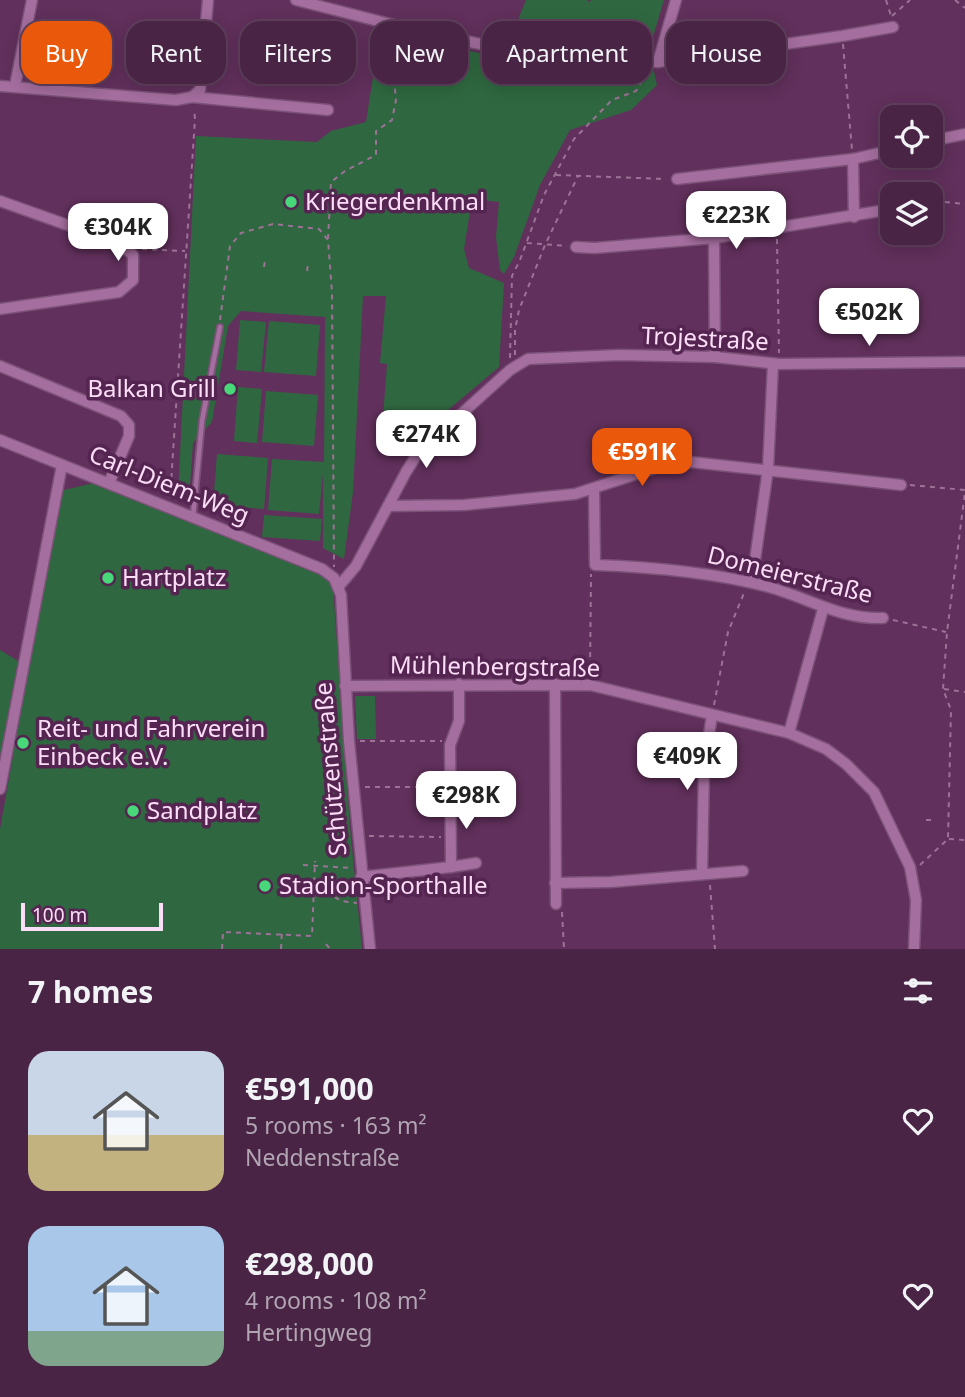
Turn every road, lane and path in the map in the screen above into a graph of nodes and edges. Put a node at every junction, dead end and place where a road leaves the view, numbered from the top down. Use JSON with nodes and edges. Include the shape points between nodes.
{"nodes":[{"id":1,"x":32,"y":0,"type":"edge"},
{"id":2,"x":208,"y":0,"type":"edge"},
{"id":3,"x":296,"y":0,"type":"edge"},
{"id":4,"x":676,"y":0,"type":"edge"},
{"id":5,"x":886,"y":0,"type":"edge"},
{"id":6,"x":910,"y":0,"type":"edge"},
{"id":7,"x":955,"y":0,"type":"edge"},
{"id":8,"x":965,"y":8,"type":"edge"},
{"id":9,"x":380,"y":21,"type":"edge"},
{"id":10,"x":893,"y":27,"type":"dead end"},
{"id":11,"x":842,"y":36,"type":"junction"},
{"id":12,"x":652,"y":62,"type":"edge"},
{"id":13,"x":658,"y":62,"type":"junction"},
{"id":14,"x":394,"y":84,"type":"edge"},
{"id":15,"x":640,"y":84,"type":"edge"},
{"id":16,"x":0,"y":86,"type":"edge"},
{"id":17,"x":15,"y":86,"type":"junction"},
{"id":18,"x":192,"y":97,"type":"junction"},
{"id":19,"x":328,"y":110,"type":"dead end"},
{"id":20,"x":965,"y":134,"type":"edge"},
{"id":21,"x":943,"y":139,"type":"edge"},
{"id":22,"x":880,"y":153,"type":"edge"},
{"id":23,"x":853,"y":159,"type":"junction"},
{"id":24,"x":555,"y":175,"type":"junction"},
{"id":25,"x":578,"y":176,"type":"junction"},
{"id":26,"x":677,"y":179,"type":"joint"},
{"id":27,"x":0,"y":201,"type":"edge"},
{"id":28,"x":943,"y":203,"type":"edge"},
{"id":29,"x":965,"y":204,"type":"edge"},
{"id":30,"x":880,"y":212,"type":"edge"},
{"id":31,"x":854,"y":217,"type":"junction"},
{"id":32,"x":777,"y":229,"type":"junction"},
{"id":33,"x":714,"y":239,"type":"junction"},
{"id":34,"x":328,"y":240,"type":"junction"},
{"id":35,"x":526,"y":243,"type":"junction"},
{"id":36,"x":545,"y":244,"type":"junction"},
{"id":37,"x":576,"y":247,"type":"joint"},
{"id":38,"x":187,"y":251,"type":"junction"},
{"id":39,"x":133,"y":255,"type":"junction"},
{"id":40,"x":265,"y":260,"type":"dead end"},
{"id":41,"x":308,"y":264,"type":"dead end"},
{"id":42,"x":264,"y":267,"type":"dead end"},
{"id":43,"x":307,"y":271,"type":"dead end"},
{"id":44,"x":0,"y":309,"type":"edge"},
{"id":45,"x":219,"y":327,"type":"joint"},
{"id":46,"x":715,"y":356,"type":"junction"},
{"id":47,"x":964,"y":362,"type":"edge"},
{"id":48,"x":776,"y":364,"type":"junction"},
{"id":49,"x":0,"y":366,"type":"edge"},
{"id":50,"x":513,"y":368,"type":"junction"},
{"id":51,"x":0,"y":440,"type":"edge"},
{"id":52,"x":62,"y":465,"type":"junction"},
{"id":53,"x":768,"y":469,"type":"junction"},
{"id":54,"x":109,"y":483,"type":"junction"},
{"id":55,"x":901,"y":485,"type":"joint"},
{"id":56,"x":594,"y":490,"type":"junction"},
{"id":57,"x":965,"y":491,"type":"edge"},
{"id":58,"x":388,"y":506,"type":"junction"},
{"id":59,"x":169,"y":507,"type":"junction"},
{"id":60,"x":193,"y":517,"type":"junction"},
{"id":61,"x":963,"y":519,"type":"edge"},
{"id":62,"x":594,"y":565,"type":"junction"},
{"id":63,"x":336,"y":582,"type":"junction"},
{"id":64,"x":748,"y":582,"type":"junction"},
{"id":65,"x":823,"y":609,"type":"junction"},
{"id":66,"x":883,"y":618,"type":"joint"},
{"id":67,"x":947,"y":632,"type":"junction"},
{"id":68,"x":459,"y":684,"type":"junction"},
{"id":69,"x":555,"y":684,"type":"junction"},
{"id":70,"x":590,"y":685,"type":"junction"},
{"id":71,"x":345,"y":686,"type":"junction"},
{"id":72,"x":943,"y":689,"type":"junction"},
{"id":73,"x":965,"y":692,"type":"edge"},
{"id":74,"x":712,"y":715,"type":"junction"},
{"id":75,"x":789,"y":733,"type":"junction"},
{"id":76,"x":349,"y":741,"type":"junction"},
{"id":77,"x":451,"y":741,"type":"junction"},
{"id":78,"x":450,"y":787,"type":"junction"},
{"id":79,"x":354,"y":788,"type":"junction"},
{"id":80,"x":0,"y":789,"type":"edge"},
{"id":81,"x":926,"y":820,"type":"dead end"},
{"id":82,"x":934,"y":820,"type":"dead end"},
{"id":83,"x":358,"y":836,"type":"junction"},
{"id":84,"x":450,"y":837,"type":"junction"},
{"id":85,"x":948,"y":839,"type":"junction"},
{"id":86,"x":965,"y":840,"type":"edge"},
{"id":87,"x":315,"y":862,"type":"dead end"},
{"id":88,"x":476,"y":863,"type":"dead end"},
{"id":89,"x":303,"y":865,"type":"dead end"},
{"id":90,"x":315,"y":866,"type":"junction"},
{"id":91,"x":451,"y":867,"type":"junction"},
{"id":92,"x":743,"y":871,"type":"dead end"},
{"id":93,"x":361,"y":872,"type":"junction"},
{"id":94,"x":702,"y":873,"type":"junction"},
{"id":95,"x":911,"y":873,"type":"junction"},
{"id":96,"x":555,"y":883,"type":"junction"},
{"id":97,"x":314,"y":895,"type":"junction"},
{"id":98,"x":364,"y":903,"type":"junction"},
{"id":99,"x":556,"y":904,"type":"joint"},
{"id":100,"x":282,"y":930,"type":"dead end"},
{"id":101,"x":282,"y":935,"type":"junction"},
{"id":102,"x":326,"y":944,"type":"dead end"},
{"id":103,"x":222,"y":949,"type":"edge"},
{"id":104,"x":281,"y":949,"type":"edge"},
{"id":105,"x":330,"y":949,"type":"edge"},
{"id":106,"x":370,"y":949,"type":"edge"},
{"id":107,"x":564,"y":949,"type":"edge"},
{"id":108,"x":715,"y":949,"type":"edge"},
{"id":109,"x":914,"y":949,"type":"edge"}],
"edges":[{"from":1,"to":17,"type":"street"},
{"from":2,"to":18,"type":"street","via":[[200,90]]},
{"from":3,"to":9,"type":"street"},
{"from":4,"to":13,"type":"street"},
{"from":5,"to":6,"type":"path","via":[[891,17]]},
{"from":7,"to":8,"type":"path"},
{"from":10,"to":11,"type":"street"},
{"from":11,"to":13,"type":"street"},
{"from":11,"to":23,"type":"path"},
{"from":12,"to":13,"type":"street"},
{"from":14,"to":34,"type":"path","via":[[392,120],[376,131],[376,155],[331,182]]},
{"from":15,"to":24,"type":"path","via":[[636,91],[612,100],[574,139]]},
{"from":16,"to":17,"type":"street"},
{"from":17,"to":18,"type":"street","via":[[176,100]]},
{"from":18,"to":19,"type":"street"},
{"from":18,"to":38,"type":"path","via":[[195,119]]},
{"from":20,"to":21,"type":"street"},
{"from":22,"to":23,"type":"street"},
{"from":23,"to":26,"type":"street"},
{"from":23,"to":31,"type":"street"},
{"from":24,"to":25,"type":"path"},
{"from":24,"to":35,"type":"path"},
{"from":25,"to":26,"type":"path"},
{"from":25,"to":36,"type":"path"},
{"from":27,"to":39,"type":"street","via":[[118,243]]},
{"from":28,"to":29,"type":"path"},
{"from":30,"to":31,"type":"street"},
{"from":31,"to":32,"type":"street"},
{"from":32,"to":33,"type":"street"},
{"from":32,"to":48,"type":"path"},
{"from":33,"to":37,"type":"street"},
{"from":33,"to":46,"type":"street"},
{"from":34,"to":45,"type":"path","via":[[319,229],[273,224],[241,233],[230,246]]},
{"from":34,"to":63,"type":"path"},
{"from":35,"to":36,"type":"path"},
{"from":35,"to":50,"type":"path","via":[[512,275]]},
{"from":36,"to":37,"type":"path"},
{"from":36,"to":50,"type":"path","via":[[519,310]]},
{"from":38,"to":39,"type":"path","via":[[141,249]]},
{"from":38,"to":59,"type":"path"},
{"from":39,"to":44,"type":"street","via":[[133,280],[119,292]]},
{"from":40,"to":42,"type":"path"},
{"from":41,"to":43,"type":"path"},
{"from":45,"to":60,"type":"lane","via":[[202,421]]},
{"from":46,"to":48,"type":"street","name":"Trojestraße"},
{"from":46,"to":50,"type":"street","name":"Trojestraße","via":[[528,359]]},
{"from":47,"to":48,"type":"street","name":"Trojestraße"},
{"from":48,"to":53,"type":"street"},
{"from":49,"to":54,"type":"street","via":[[121,415],[129,425],[129,436]]},
{"from":50,"to":58,"type":"street","via":[[418,453]]},
{"from":51,"to":52,"type":"street","name":"Carl-Diem-Weg"},
{"from":52,"to":54,"type":"street","name":"Carl-Diem-Weg"},
{"from":52,"to":80,"type":"street"},
{"from":53,"to":55,"type":"street"},
{"from":53,"to":56,"type":"street","via":[[691,462],[642,472]]},
{"from":53,"to":64,"type":"street","via":[[753,574]]},
{"from":54,"to":59,"type":"street","name":"Carl-Diem-Weg"},
{"from":55,"to":57,"type":"path"},
{"from":56,"to":58,"type":"street","via":[[505,502]]},
{"from":56,"to":62,"type":"street"},
{"from":57,"to":61,"type":"path"},
{"from":58,"to":63,"type":"street","via":[[356,566]]},
{"from":59,"to":60,"type":"street","name":"Carl-Diem-Weg"},
{"from":60,"to":63,"type":"street","name":"Carl-Diem-Weg","via":[[322,569]]},
{"from":61,"to":67,"type":"path"},
{"from":62,"to":64,"type":"street","name":"Domeierstraße","via":[[666,569]]},
{"from":62,"to":70,"type":"path"},
{"from":63,"to":71,"type":"street","name":"Schützenstraße","via":[[342,602]]},
{"from":64,"to":65,"type":"street","name":"Domeierstraße","via":[[790,593]]},
{"from":64,"to":74,"type":"path","via":[[728,632]]},
{"from":65,"to":66,"type":"street","name":"Domeierstraße"},
{"from":65,"to":75,"type":"street"},
{"from":66,"to":67,"type":"path"},
{"from":67,"to":72,"type":"path"},
{"from":68,"to":69,"type":"street","name":"Mühlenbergstraße"},
{"from":68,"to":71,"type":"street","name":"Mühlenbergstraße"},
{"from":68,"to":77,"type":"street","via":[[459,721]]},
{"from":69,"to":70,"type":"street","name":"Mühlenbergstraße"},
{"from":69,"to":96,"type":"street"},
{"from":70,"to":74,"type":"street","name":"Mühlenbergstraße"},
{"from":71,"to":76,"type":"street","name":"Schützenstraße"},
{"from":72,"to":73,"type":"path"},
{"from":72,"to":85,"type":"path","via":[[951,710]]},
{"from":74,"to":75,"type":"street","name":"Mühlenbergstraße"},
{"from":74,"to":94,"type":"street","via":[[703,779]]},
{"from":75,"to":95,"type":"street","name":"Mühlenbergstraße","via":[[826,749],[874,792]]},
{"from":76,"to":77,"type":"path"},
{"from":76,"to":79,"type":"street","name":"Schützenstraße"},
{"from":77,"to":78,"type":"street"},
{"from":78,"to":79,"type":"path"},
{"from":78,"to":84,"type":"street"},
{"from":79,"to":83,"type":"street","name":"Schützenstraße"},
{"from":81,"to":82,"type":"path"},
{"from":83,"to":84,"type":"path"},
{"from":83,"to":93,"type":"street","name":"Schützenstraße"},
{"from":84,"to":91,"type":"street"},
{"from":85,"to":86,"type":"path"},
{"from":85,"to":95,"type":"path"},
{"from":87,"to":90,"type":"path"},
{"from":88,"to":91,"type":"street"},
{"from":89,"to":90,"type":"path"},
{"from":90,"to":93,"type":"path"},
{"from":90,"to":97,"type":"path"},
{"from":91,"to":93,"type":"street"},
{"from":92,"to":94,"type":"street"},
{"from":93,"to":98,"type":"street","name":"Schützenstraße"},
{"from":94,"to":96,"type":"street"},
{"from":94,"to":108,"type":"path","via":[[710,881]]},
{"from":95,"to":109,"type":"street","name":"Mühlenbergstraße","via":[[916,900]]},
{"from":96,"to":99,"type":"street"},
{"from":97,"to":98,"type":"path"},
{"from":97,"to":101,"type":"path","via":[[312,936]]},
{"from":98,"to":106,"type":"street","name":"Schützenstraße"},
{"from":99,"to":107,"type":"path","via":[[562,911]]},
{"from":100,"to":101,"type":"path"},
{"from":101,"to":103,"type":"path","via":[[223,932]]},
{"from":101,"to":104,"type":"path"},
{"from":102,"to":105,"type":"path"}]}
